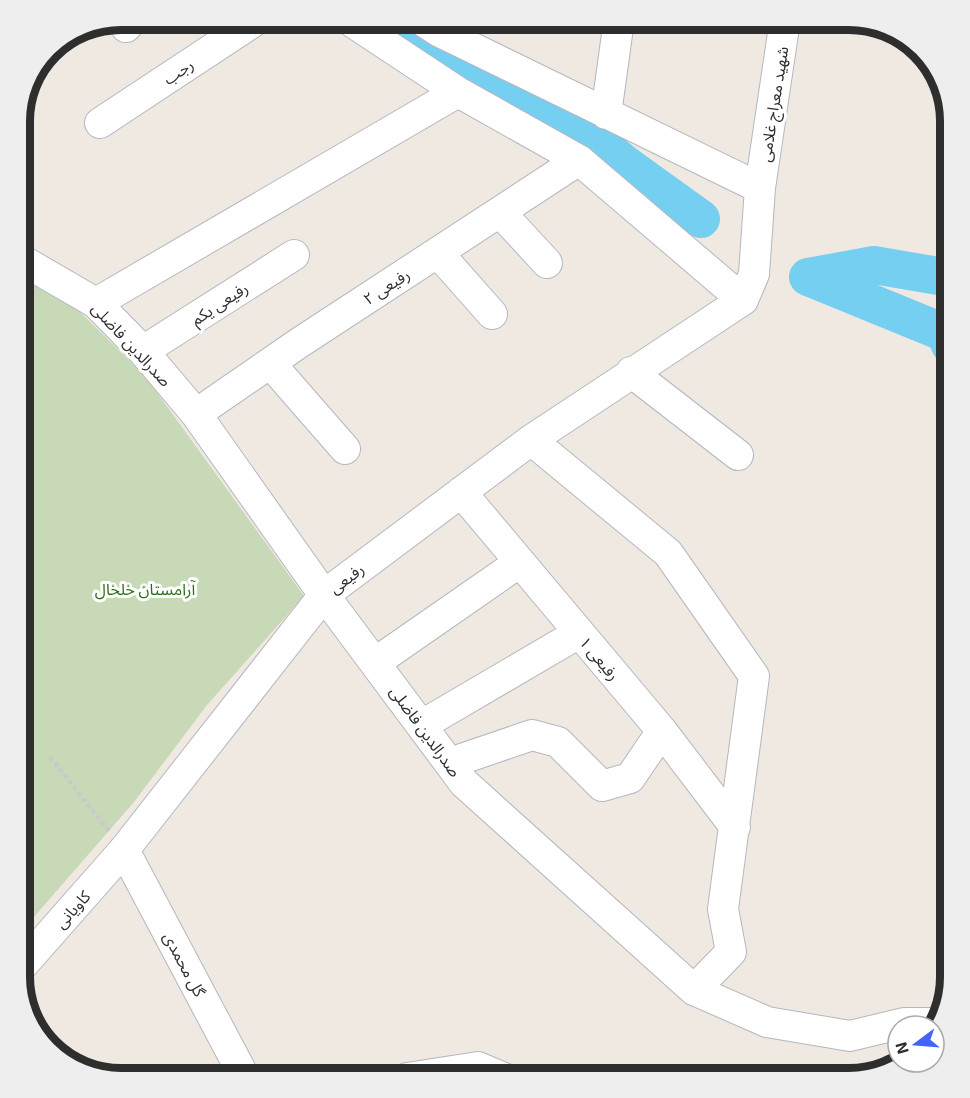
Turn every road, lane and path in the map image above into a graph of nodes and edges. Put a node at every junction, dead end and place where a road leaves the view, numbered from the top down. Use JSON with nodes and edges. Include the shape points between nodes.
{"nodes":[{"id":1,"x":241,"y":30,"type":"edge"},
{"id":2,"x":364,"y":30,"type":"edge"},
{"id":3,"x":446,"y":30,"type":"edge"},
{"id":4,"x":618,"y":30,"type":"edge"},
{"id":5,"x":784,"y":30,"type":"edge"},
{"id":6,"x":458,"y":92,"type":"junction"},
{"id":7,"x":606,"y":114,"type":"junction"},
{"id":8,"x":100,"y":123,"type":"dead end"},
{"id":9,"x":579,"y":160,"type":"junction"},
{"id":10,"x":760,"y":188,"type":"junction"},
{"id":11,"x":500,"y":212,"type":"junction"},
{"id":12,"x":438,"y":253,"type":"junction"},
{"id":13,"x":294,"y":255,"type":"dead end"},
{"id":14,"x":547,"y":263,"type":"dead end"},
{"id":15,"x":30,"y":265,"type":"edge"},
{"id":16,"x":743,"y":300,"type":"junction"},
{"id":17,"x":96,"y":303,"type":"junction"},
{"id":18,"x":492,"y":314,"type":"dead end"},
{"id":19,"x":143,"y":351,"type":"junction"},
{"id":20,"x":270,"y":363,"type":"junction"},
{"id":21,"x":632,"y":372,"type":"junction"},
{"id":22,"x":196,"y":414,"type":"junction"},
{"id":23,"x":531,"y":440,"type":"junction"},
{"id":24,"x":345,"y":449,"type":"dead end"},
{"id":25,"x":738,"y":455,"type":"dead end"},
{"id":26,"x":461,"y":492,"type":"junction"},
{"id":27,"x":520,"y":562,"type":"junction"},
{"id":28,"x":324,"y":595,"type":"junction"},
{"id":29,"x":579,"y":633,"type":"junction"},
{"id":30,"x":376,"y":662,"type":"junction"},
{"id":31,"x":422,"y":724,"type":"junction"},
{"id":32,"x":662,"y":731,"type":"junction"},
{"id":33,"x":50,"y":757,"type":"dead end"},
{"id":34,"x":450,"y":763,"type":"junction"},
{"id":35,"x":735,"y":827,"type":"junction"},
{"id":36,"x":124,"y":850,"type":"junction"},
{"id":37,"x":30,"y":957,"type":"edge"},
{"id":38,"x":694,"y":990,"type":"junction"},
{"id":39,"x":886,"y":1027,"type":"edge"},
{"id":40,"x":240,"y":1068,"type":"edge"}],
"edges":[{"from":1,"to":8,"type":"street","name":"رجب"},
{"from":2,"to":6,"type":"street"},
{"from":3,"to":7,"type":"street"},
{"from":4,"to":7,"type":"street"},
{"from":5,"to":10,"type":"street","name":"شهید معراج غلامی"},
{"from":6,"to":9,"type":"street"},
{"from":6,"to":17,"type":"street"},
{"from":7,"to":10,"type":"street"},
{"from":9,"to":11,"type":"street","name":"رفیعی ۲"},
{"from":9,"to":16,"type":"street"},
{"from":10,"to":16,"type":"street","name":"شهید معراج غلامی","via":[[754,274]]},
{"from":11,"to":12,"type":"street","name":"رفیعی ۲"},
{"from":11,"to":14,"type":"street"},
{"from":12,"to":18,"type":"street"},
{"from":12,"to":20,"type":"street","name":"رفیعی ۲"},
{"from":13,"to":19,"type":"street","name":"رفیعی یکم"},
{"from":15,"to":17,"type":"street","name":"صدرالدین فاضلی"},
{"from":16,"to":21,"type":"street","name":"رفیعی"},
{"from":17,"to":19,"type":"street","name":"صدرالدین فاضلی"},
{"from":19,"to":22,"type":"street","name":"صدرالدین فاضلی"},
{"from":20,"to":22,"type":"street","name":"رفیعی ۲"},
{"from":20,"to":24,"type":"street"},
{"from":21,"to":23,"type":"street","name":"رفیعی"},
{"from":21,"to":25,"type":"street"},
{"from":22,"to":28,"type":"street","name":"صدرالدین فاضلی"},
{"from":23,"to":26,"type":"street","name":"رفیعی"},
{"from":23,"to":35,"type":"street","via":[[668,553],[754,676]]},
{"from":26,"to":27,"type":"street","name":"رفیعی ۱"},
{"from":26,"to":28,"type":"street","name":"رفیعی"},
{"from":27,"to":29,"type":"street","name":"رفیعی ۱"},
{"from":27,"to":30,"type":"street"},
{"from":28,"to":30,"type":"street","name":"صدرالدین فاضلی"},
{"from":28,"to":36,"type":"street","name":"رفیعی"},
{"from":29,"to":31,"type":"street"},
{"from":29,"to":32,"type":"street","name":"رفیعی ۱"},
{"from":30,"to":31,"type":"street","name":"صدرالدین فاضلی"},
{"from":31,"to":34,"type":"street","name":"صدرالدین فاضلی"},
{"from":32,"to":34,"type":"street","via":[[630,778],[602,786],[558,742],[532,735]]},
{"from":32,"to":35,"type":"street","name":"رفیعی ۱"},
{"from":33,"to":36,"type":"path"},
{"from":34,"to":38,"type":"street","name":"صدرالدین فاضلی","via":[[464,783]]},
{"from":35,"to":38,"type":"street","via":[[723,909],[731,952]]},
{"from":36,"to":37,"type":"street","name":"کاویانی"},
{"from":36,"to":40,"type":"street","name":"گل محمدی"},
{"from":38,"to":39,"type":"street","name":"صدرالدین فاضلی","via":[[767,1022],[850,1036]]}]}
